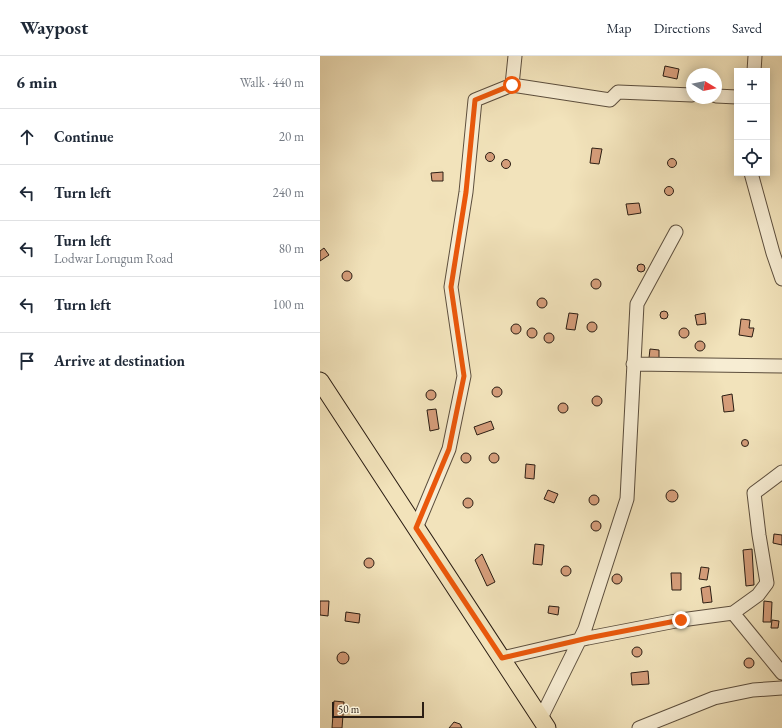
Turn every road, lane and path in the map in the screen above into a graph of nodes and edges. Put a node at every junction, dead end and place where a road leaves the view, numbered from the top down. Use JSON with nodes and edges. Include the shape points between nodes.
{"nodes":[{"id":1,"x":515,"y":56,"type":"edge"},
{"id":2,"x":755,"y":56,"type":"edge"},
{"id":3,"x":754,"y":68,"type":"edge"},
{"id":4,"x":512,"y":85,"type":"junction"},
{"id":5,"x":686,"y":95,"type":"edge"},
{"id":6,"x":722,"y":96,"type":"edge"},
{"id":7,"x":734,"y":97,"type":"edge"},
{"id":8,"x":752,"y":176,"type":"edge"},
{"id":9,"x":676,"y":232,"type":"dead end"},
{"id":10,"x":782,"y":279,"type":"edge"},
{"id":11,"x":633,"y":364,"type":"junction"},
{"id":12,"x":782,"y":366,"type":"edge"},
{"id":13,"x":320,"y":381,"type":"edge"},
{"id":14,"x":782,"y":472,"type":"edge"},
{"id":15,"x":416,"y":528,"type":"junction"},
{"id":16,"x":733,"y":613,"type":"junction"},
{"id":17,"x":579,"y":640,"type":"junction"},
{"id":18,"x":502,"y":658,"type":"junction"},
{"id":19,"x":782,"y":673,"type":"edge"},
{"id":20,"x":782,"y":688,"type":"edge"},
{"id":21,"x":544,"y":723,"type":"edge"},
{"id":22,"x":638,"y":728,"type":"edge"}],
"edges":[{"from":1,"to":4,"type":"street"},
{"from":2,"to":3,"type":"street"},
{"from":4,"to":5,"type":"street","via":[[610,100],[618,92]]},
{"from":4,"to":15,"type":"street","via":[[475,100],[466,192],[451,287],[464,376],[449,449]]},
{"from":6,"to":7,"type":"street"},
{"from":8,"to":10,"type":"street","via":[[772,253]]},
{"from":9,"to":11,"type":"street","via":[[637,304]]},
{"from":11,"to":12,"type":"street"},
{"from":11,"to":17,"type":"street","via":[[627,499],[585,629]]},
{"from":13,"to":15,"type":"main road"},
{"from":14,"to":16,"type":"street","via":[[754,493],[767,583],[758,595]]},
{"from":15,"to":18,"type":"main road"},
{"from":16,"to":17,"type":"street","via":[[681,620]]},
{"from":16,"to":19,"type":"street"},
{"from":17,"to":18,"type":"street"},
{"from":17,"to":21,"type":"street"},
{"from":18,"to":21,"type":"main road"},
{"from":20,"to":22,"type":"street","via":[[753,690],[714,698]]}]}
